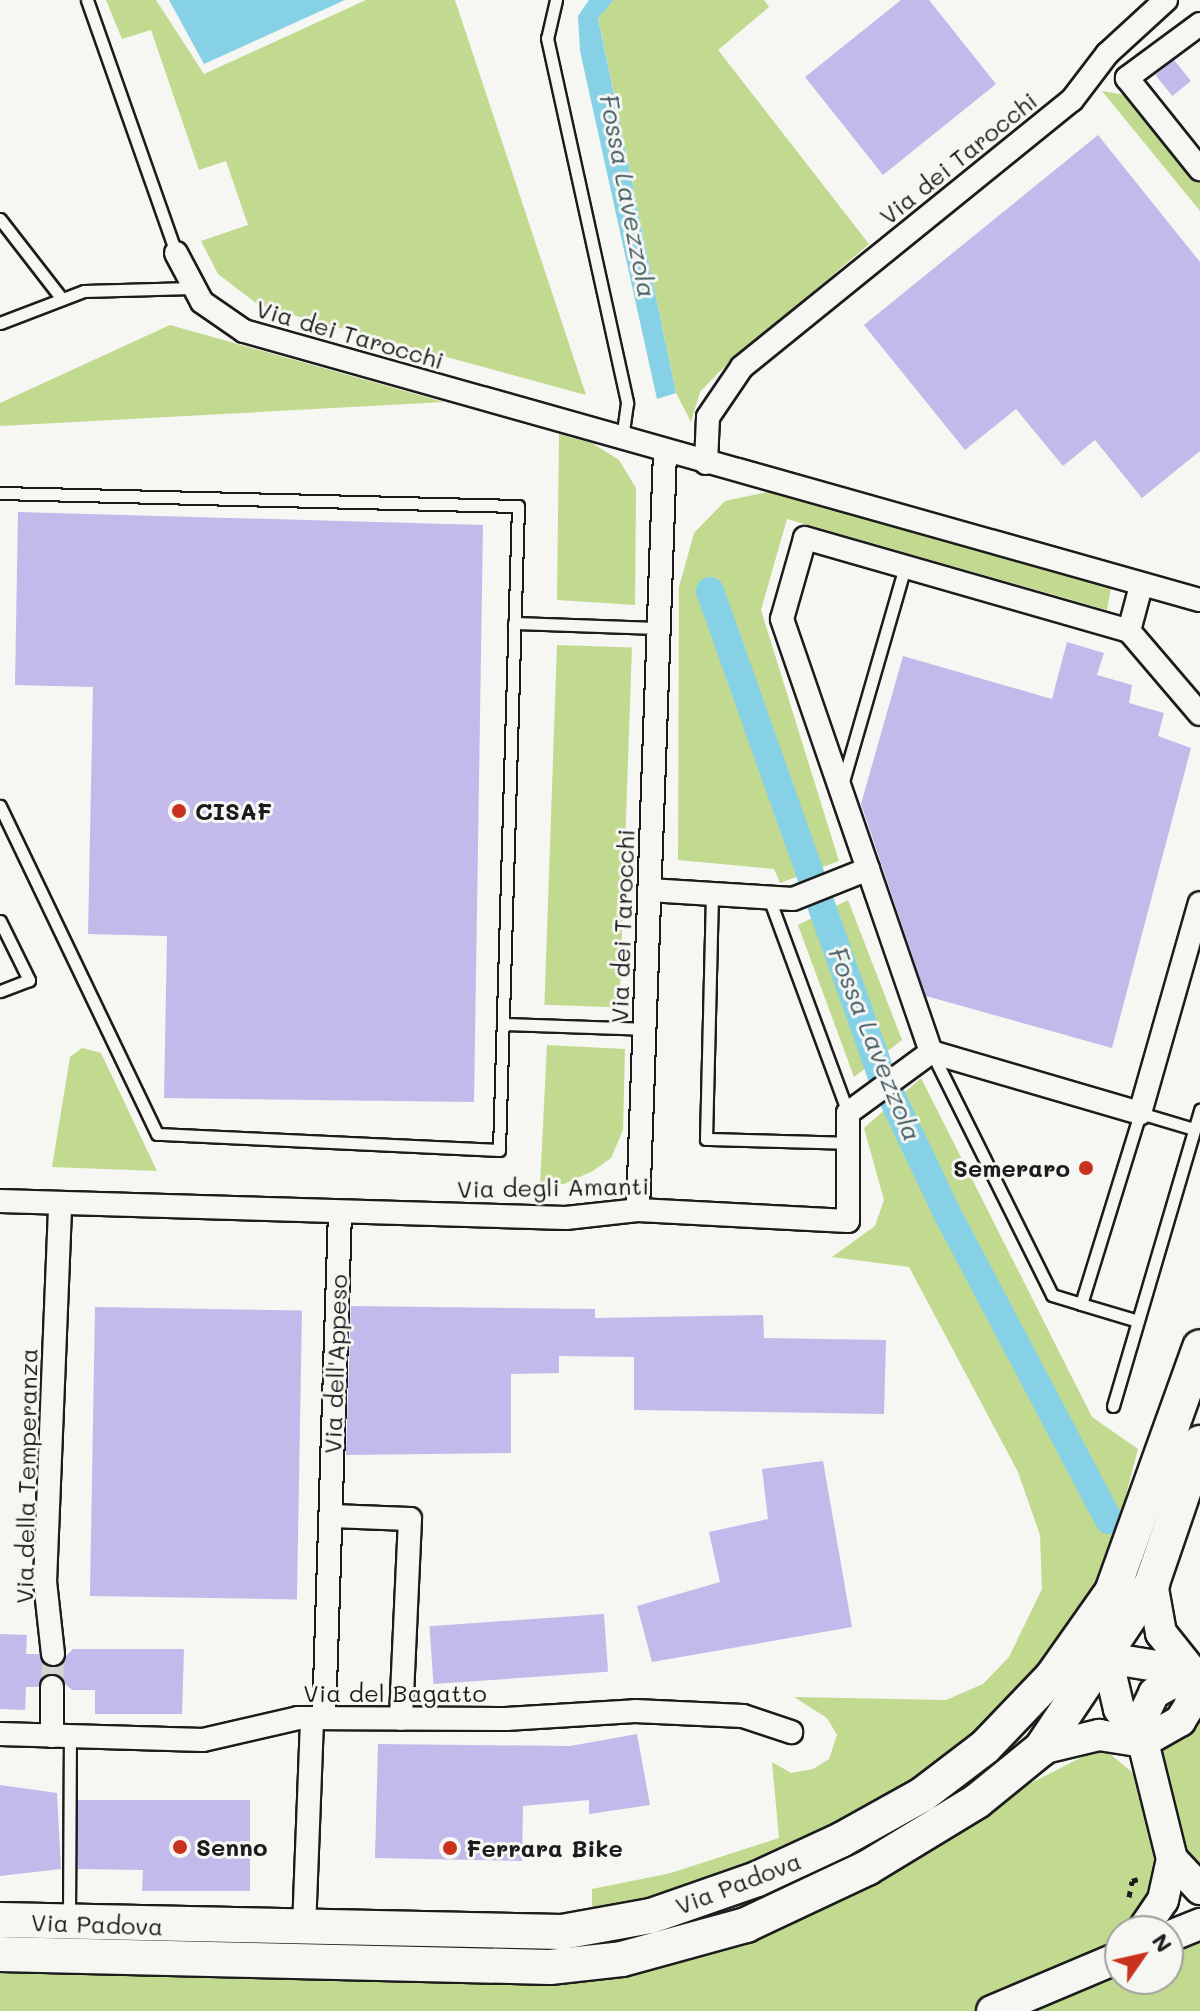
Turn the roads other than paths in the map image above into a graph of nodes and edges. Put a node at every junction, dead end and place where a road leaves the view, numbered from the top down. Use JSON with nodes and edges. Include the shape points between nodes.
{"nodes":[{"id":1,"x":87,"y":0,"type":"edge"},
{"id":2,"x":556,"y":0,"type":"edge"},
{"id":3,"x":1166,"y":0,"type":"edge"},
{"id":4,"x":1200,"y":24,"type":"edge"},
{"id":5,"x":1107,"y":54,"type":"junction"},
{"id":6,"x":1127,"y":78,"type":"junction"},
{"id":7,"x":1200,"y":169,"type":"edge"},
{"id":8,"x":0,"y":219,"type":"edge"},
{"id":9,"x":176,"y":253,"type":"joint"},
{"id":10,"x":192,"y":288,"type":"junction"},
{"id":11,"x":62,"y":299,"type":"junction"},
{"id":12,"x":0,"y":323,"type":"edge"},
{"id":13,"x":622,"y":440,"type":"junction"},
{"id":14,"x":665,"y":452,"type":"junction"},
{"id":15,"x":706,"y":463,"type":"junction"},
{"id":16,"x":0,"y":493,"type":"edge"},
{"id":17,"x":905,"y":567,"type":"junction"},
{"id":18,"x":1141,"y":586,"type":"junction"},
{"id":19,"x":1175,"y":596,"type":"junction"},
{"id":20,"x":1200,"y":600,"type":"edge"},
{"id":21,"x":1200,"y":616,"type":"edge"},
{"id":22,"x":514,"y":623,"type":"junction"},
{"id":23,"x":658,"y":628,"type":"junction"},
{"id":24,"x":1129,"y":631,"type":"junction"},
{"id":25,"x":1200,"y":714,"type":"edge"},
{"id":26,"x":841,"y":790,"type":"junction"},
{"id":27,"x":0,"y":806,"type":"edge"},
{"id":28,"x":868,"y":869,"type":"junction"},
{"id":29,"x":649,"y":890,"type":"junction"},
{"id":30,"x":712,"y":894,"type":"junction"},
{"id":31,"x":769,"y":897,"type":"junction"},
{"id":32,"x":1200,"y":903,"type":"edge"},
{"id":33,"x":0,"y":921,"type":"edge"},
{"id":34,"x":0,"y":991,"type":"edge"},
{"id":35,"x":503,"y":1024,"type":"junction"},
{"id":36,"x":644,"y":1029,"type":"junction"},
{"id":37,"x":931,"y":1052,"type":"junction"},
{"id":38,"x":1200,"y":1110,"type":"edge"},
{"id":39,"x":848,"y":1113,"type":"junction"},
{"id":40,"x":1140,"y":1113,"type":"junction"},
{"id":41,"x":1194,"y":1129,"type":"junction"},
{"id":42,"x":848,"y":1143,"type":"junction"},
{"id":43,"x":0,"y":1201,"type":"edge"},
{"id":44,"x":60,"y":1203,"type":"junction"},
{"id":45,"x":638,"y":1210,"type":"junction"},
{"id":46,"x":340,"y":1212,"type":"junction"},
{"id":47,"x":1081,"y":1304,"type":"junction"},
{"id":48,"x":1138,"y":1321,"type":"junction"},
{"id":49,"x":1198,"y":1359,"type":"edge"},
{"id":50,"x":1113,"y":1406,"type":"dead end"},
{"id":51,"x":1200,"y":1443,"type":"edge"},
{"id":52,"x":331,"y":1516,"type":"junction"},
{"id":53,"x":1152,"y":1583,"type":"junction"},
{"id":54,"x":1079,"y":1638,"type":"junction"},
{"id":55,"x":53,"y":1654,"type":"tunnel mouth"},
{"id":56,"x":1107,"y":1658,"type":"junction"},
{"id":57,"x":1198,"y":1679,"type":"edge"},
{"id":58,"x":52,"y":1687,"type":"tunnel mouth"},
{"id":59,"x":318,"y":1718,"type":"junction"},
{"id":60,"x":401,"y":1719,"type":"junction"},
{"id":61,"x":791,"y":1732,"type":"dead end"},
{"id":62,"x":0,"y":1734,"type":"edge"},
{"id":63,"x":61,"y":1736,"type":"junction"},
{"id":64,"x":1143,"y":1742,"type":"junction"},
{"id":65,"x":1041,"y":1749,"type":"junction"},
{"id":66,"x":1172,"y":1859,"type":"junction"},
{"id":67,"x":1200,"y":1889,"type":"edge"},
{"id":68,"x":1153,"y":1915,"type":"edge"},
{"id":69,"x":0,"y":1920,"type":"edge"},
{"id":70,"x":68,"y":1923,"type":"junction"},
{"id":71,"x":304,"y":1929,"type":"junction"},
{"id":72,"x":564,"y":1949,"type":"junction"},
{"id":73,"x":0,"y":1954,"type":"edge"},
{"id":74,"x":1104,"y":1963,"type":"edge"},
{"id":75,"x":303,"y":1964,"type":"junction"},
{"id":76,"x":992,"y":2011,"type":"edge"}],
"edges":[{"from":1,"to":9,"type":"lane","name":"Via dei Tarocchi"},
{"from":2,"to":13,"type":"lane","via":[[547,38],[627,403]]},
{"from":3,"to":5,"type":"street","name":"Via dei Tarocchi"},
{"from":4,"to":6,"type":"street"},
{"from":5,"to":6,"type":"street"},
{"from":5,"to":15,"type":"street","name":"Via dei Tarocchi","via":[[1072,100],[742,367],[708,417]]},
{"from":6,"to":7,"type":"street"},
{"from":8,"to":11,"type":"lane"},
{"from":9,"to":10,"type":"street","name":"Via dei Tarocchi"},
{"from":10,"to":11,"type":"lane","via":[[102,287]]},
{"from":10,"to":13,"type":"street","name":"Via dei Tarocchi","via":[[213,313],[244,331]]},
{"from":11,"to":12,"type":"lane"},
{"from":13,"to":14,"type":"street","name":"Via dei Tarocchi"},
{"from":14,"to":15,"type":"street","name":"Via dei Tarocchi"},
{"from":14,"to":23,"type":"street","name":"Via dei Tarocchi"},
{"from":15,"to":18,"type":"street","name":"Via dei Tarocchi"},
{"from":16,"to":22,"type":"lane","via":[[518,506]]},
{"from":17,"to":24,"type":"street"},
{"from":17,"to":26,"type":"lane"},
{"from":17,"to":26,"type":"street","via":[[805,538],[782,619]]},
{"from":18,"to":19,"type":"street","name":"Via dei Tarocchi"},
{"from":18,"to":24,"type":"street"},
{"from":19,"to":20,"type":"street","name":"Via dei Tarocchi"},
{"from":19,"to":21,"type":"street","name":"Via dei Tarocchi"},
{"from":22,"to":23,"type":"lane"},
{"from":22,"to":35,"type":"lane"},
{"from":23,"to":29,"type":"street","name":"Via dei Tarocchi"},
{"from":24,"to":25,"type":"street"},
{"from":26,"to":28,"type":"street"},
{"from":27,"to":35,"type":"lane","via":[[157,1134],[499,1150]]},
{"from":28,"to":31,"type":"street","via":[[793,899]]},
{"from":28,"to":37,"type":"street"},
{"from":29,"to":30,"type":"street"},
{"from":29,"to":36,"type":"street","name":"Via dei Tarocchi"},
{"from":30,"to":31,"type":"street"},
{"from":30,"to":42,"type":"lane","via":[[706,1139]]},
{"from":31,"to":39,"type":"lane"},
{"from":32,"to":40,"type":"street"},
{"from":33,"to":34,"type":"lane","via":[[29,980]]},
{"from":35,"to":36,"type":"lane"},
{"from":36,"to":45,"type":"street","name":"Via dei Tarocchi"},
{"from":37,"to":39,"type":"street"},
{"from":37,"to":40,"type":"street"},
{"from":37,"to":47,"type":"lane","via":[[1052,1295]]},
{"from":38,"to":41,"type":"lane"},
{"from":39,"to":42,"type":"street","name":"Via degli Amanti"},
{"from":40,"to":41,"type":"lane"},
{"from":40,"to":47,"type":"lane"},
{"from":41,"to":48,"type":"lane"},
{"from":42,"to":45,"type":"street","name":"Via degli Amanti","via":[[848,1221]]},
{"from":43,"to":44,"type":"street","name":"Via degli Amanti"},
{"from":44,"to":46,"type":"street","name":"Via degli Amanti"},
{"from":44,"to":55,"type":"street","name":"Via della Temperanza","via":[[45,1582]]},
{"from":45,"to":46,"type":"street","name":"Via degli Amanti","via":[[566,1218]]},
{"from":46,"to":52,"type":"street","name":"Via dell'Appeso"},
{"from":47,"to":48,"type":"lane"},
{"from":48,"to":50,"type":"lane"},
{"from":49,"to":54,"type":"main road","name":"Via Padova","via":[[1112,1592]]},
{"from":51,"to":53,"type":"main road","name":"Via Padova"},
{"from":52,"to":59,"type":"street","name":"Via dell'Appeso"},
{"from":52,"to":60,"type":"street","via":[[410,1519]]},
{"from":53,"to":56,"type":"main road","name":"Via Padova"},
{"from":53,"to":57,"type":"street","via":[[1161,1633]]},
{"from":54,"to":56,"type":"main road"},
{"from":54,"to":72,"type":"main road","name":"Via Padova","via":[[1025,1708],[922,1795],[757,1879]]},
{"from":56,"to":57,"type":"street"},
{"from":56,"to":64,"type":"street","via":[[1119,1709]]},
{"from":56,"to":65,"type":"main road","name":"Via Padova"},
{"from":57,"to":64,"type":"street","via":[[1170,1680],[1147,1703]]},
{"from":58,"to":63,"type":"street"},
{"from":59,"to":60,"type":"street","name":"Via del Bagatto"},
{"from":59,"to":63,"type":"street","name":"Via del Bagatto","via":[[203,1740]]},
{"from":59,"to":71,"type":"street","name":"Via dell'Appeso"},
{"from":60,"to":61,"type":"street","name":"Via del Bagatto","via":[[635,1711],[743,1716]]},
{"from":62,"to":63,"type":"street","name":"Via del Bagatto"},
{"from":63,"to":70,"type":"lane"},
{"from":64,"to":65,"type":"street","via":[[1099,1735]]},
{"from":64,"to":66,"type":"street"},
{"from":65,"to":72,"type":"main road","name":"Via Padova","via":[[977,1801],[787,1907],[704,1939]]},
{"from":66,"to":67,"type":"street"},
{"from":66,"to":68,"type":"street","via":[[1163,1900]]},
{"from":69,"to":70,"type":"main road","name":"Via Padova"},
{"from":70,"to":71,"type":"main road","name":"Via Padova"},
{"from":71,"to":72,"type":"main road","name":"Via Padova"},
{"from":71,"to":75,"type":"main road","name":"Via dell'Appeso"},
{"from":72,"to":75,"type":"main road","name":"Via Padova"},
{"from":73,"to":75,"type":"main road","name":"Via Padova"},
{"from":74,"to":76,"type":"street"}]}
